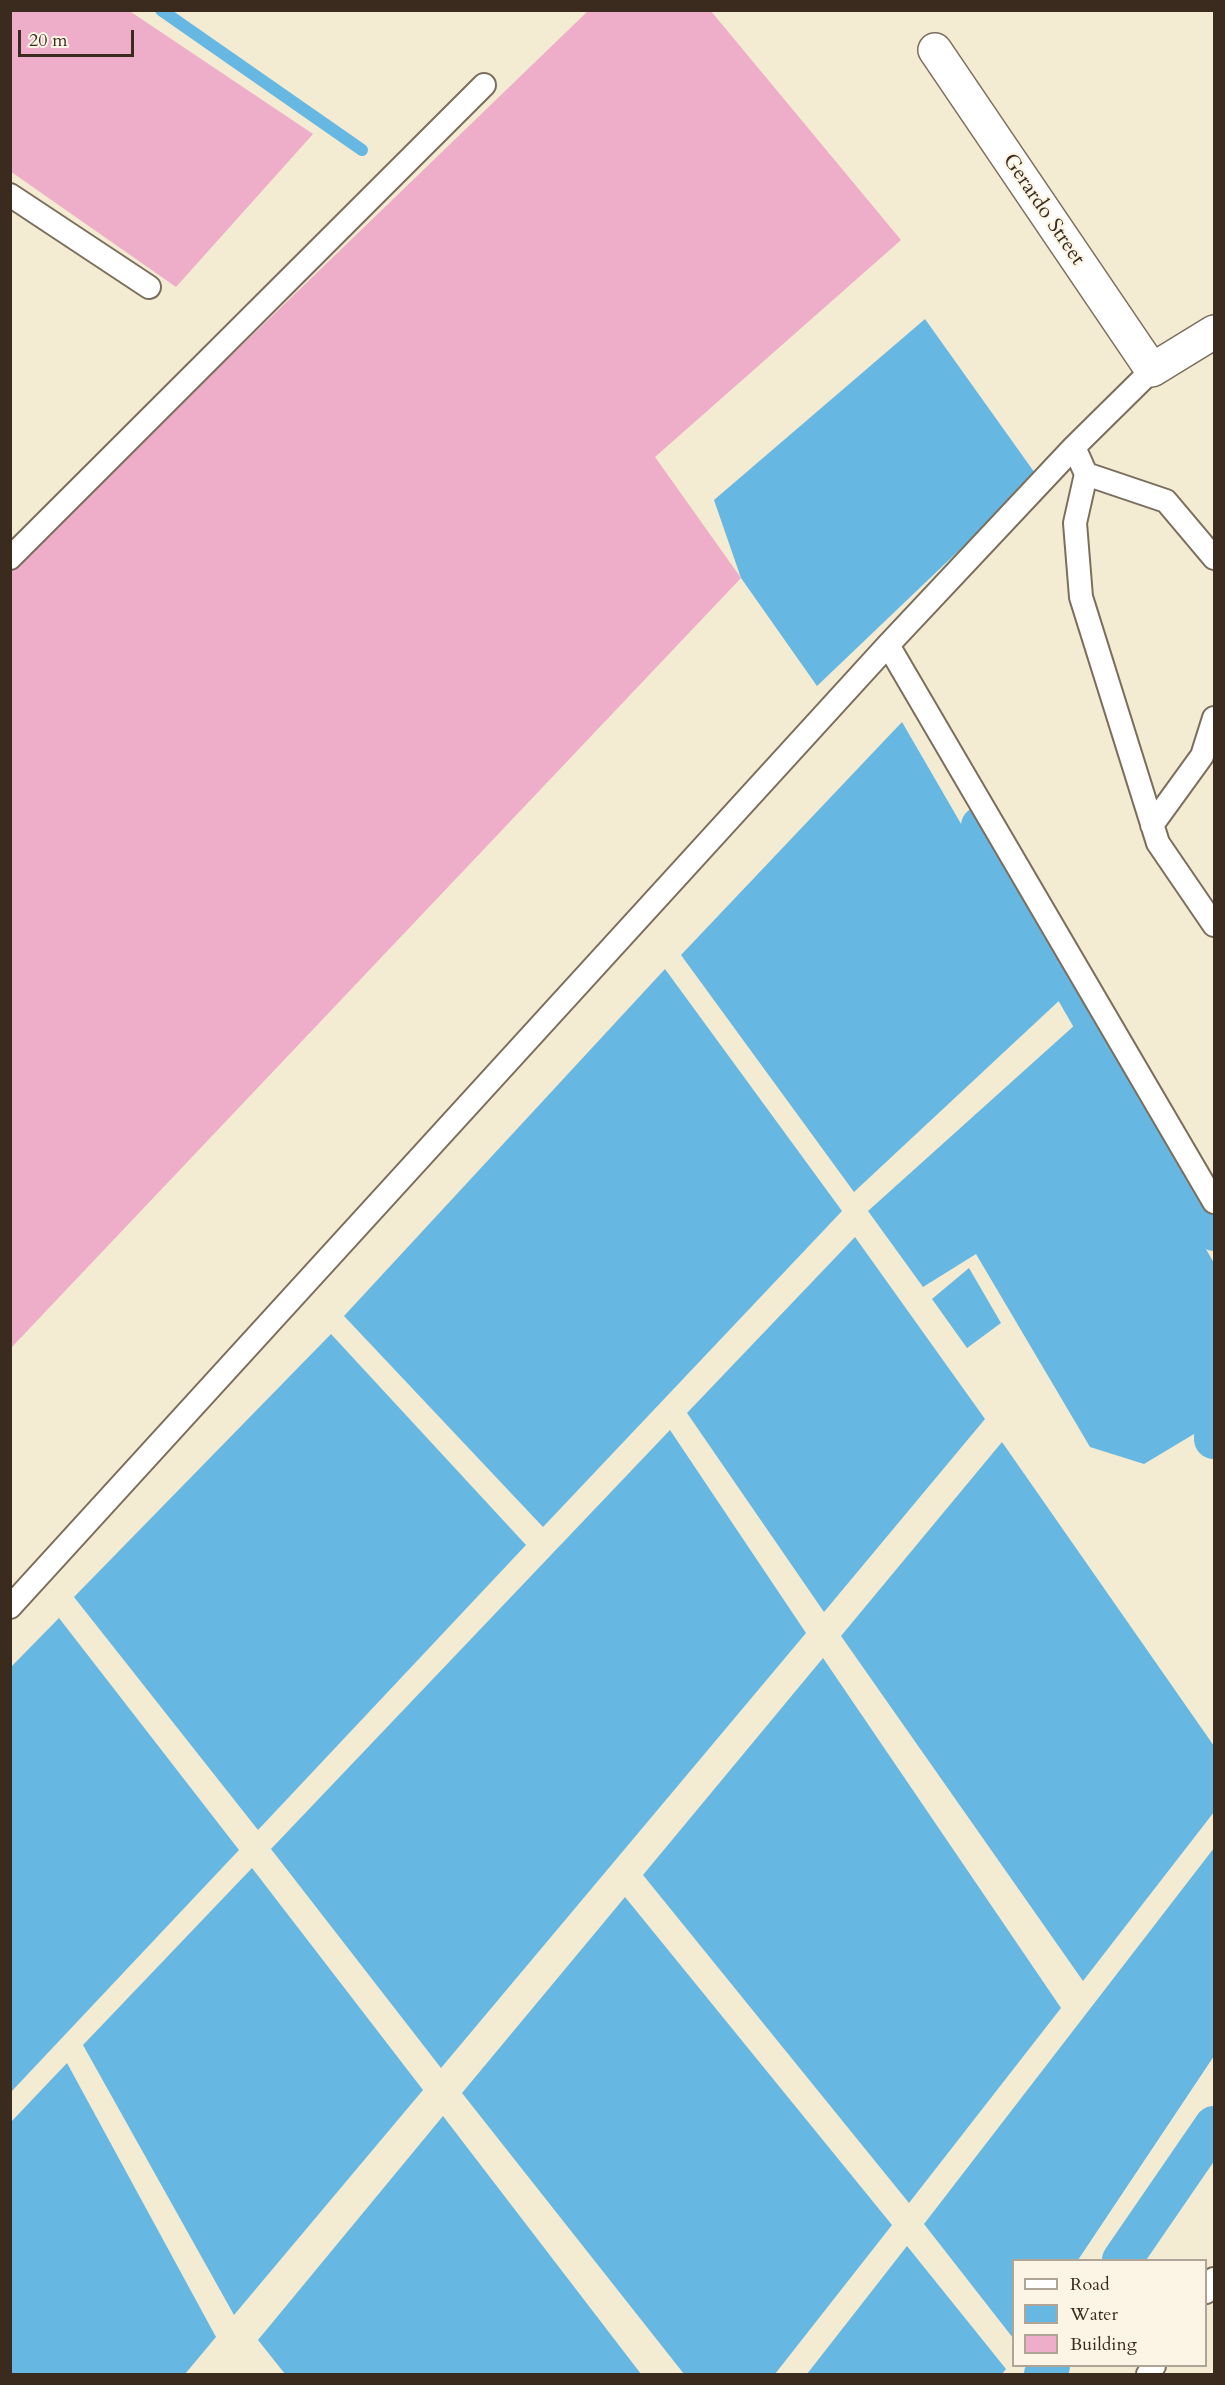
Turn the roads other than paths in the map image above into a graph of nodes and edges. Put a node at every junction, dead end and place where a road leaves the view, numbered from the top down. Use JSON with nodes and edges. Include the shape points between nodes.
{"nodes":[{"id":1,"x":935,"y":50,"type":"dead end"},
{"id":2,"x":484,"y":86,"type":"dead end"},
{"id":3,"x":10,"y":195,"type":"edge"},
{"id":4,"x":149,"y":287,"type":"dead end"},
{"id":5,"x":1215,"y":332,"type":"edge"},
{"id":6,"x":1152,"y":370,"type":"junction"},
{"id":7,"x":1074,"y":447,"type":"junction"},
{"id":8,"x":1086,"y":474,"type":"junction"},
{"id":9,"x":10,"y":558,"type":"edge"},
{"id":10,"x":1215,"y":558,"type":"edge"},
{"id":11,"x":888,"y":645,"type":"junction"},
{"id":12,"x":1215,"y":718,"type":"edge"},
{"id":13,"x":1152,"y":825,"type":"junction"},
{"id":14,"x":1215,"y":925,"type":"edge"},
{"id":15,"x":1215,"y":1202,"type":"edge"},
{"id":16,"x":10,"y":1607,"type":"edge"}],
"edges":[{"from":1,"to":6,"type":"street","name":"Gerardo Street"},
{"from":2,"to":9,"type":"lane"},
{"from":3,"to":4,"type":"lane"},
{"from":5,"to":6,"type":"street"},
{"from":6,"to":7,"type":"lane"},
{"from":7,"to":8,"type":"lane"},
{"from":7,"to":11,"type":"lane"},
{"from":8,"to":10,"type":"lane","via":[[1166,501]]},
{"from":8,"to":13,"type":"lane","via":[[1075,523],[1081,597]]},
{"from":11,"to":15,"type":"lane"},
{"from":11,"to":16,"type":"lane"},
{"from":12,"to":13,"type":"lane","via":[[1202,756]]},
{"from":13,"to":14,"type":"lane","via":[[1158,843]]}]}
